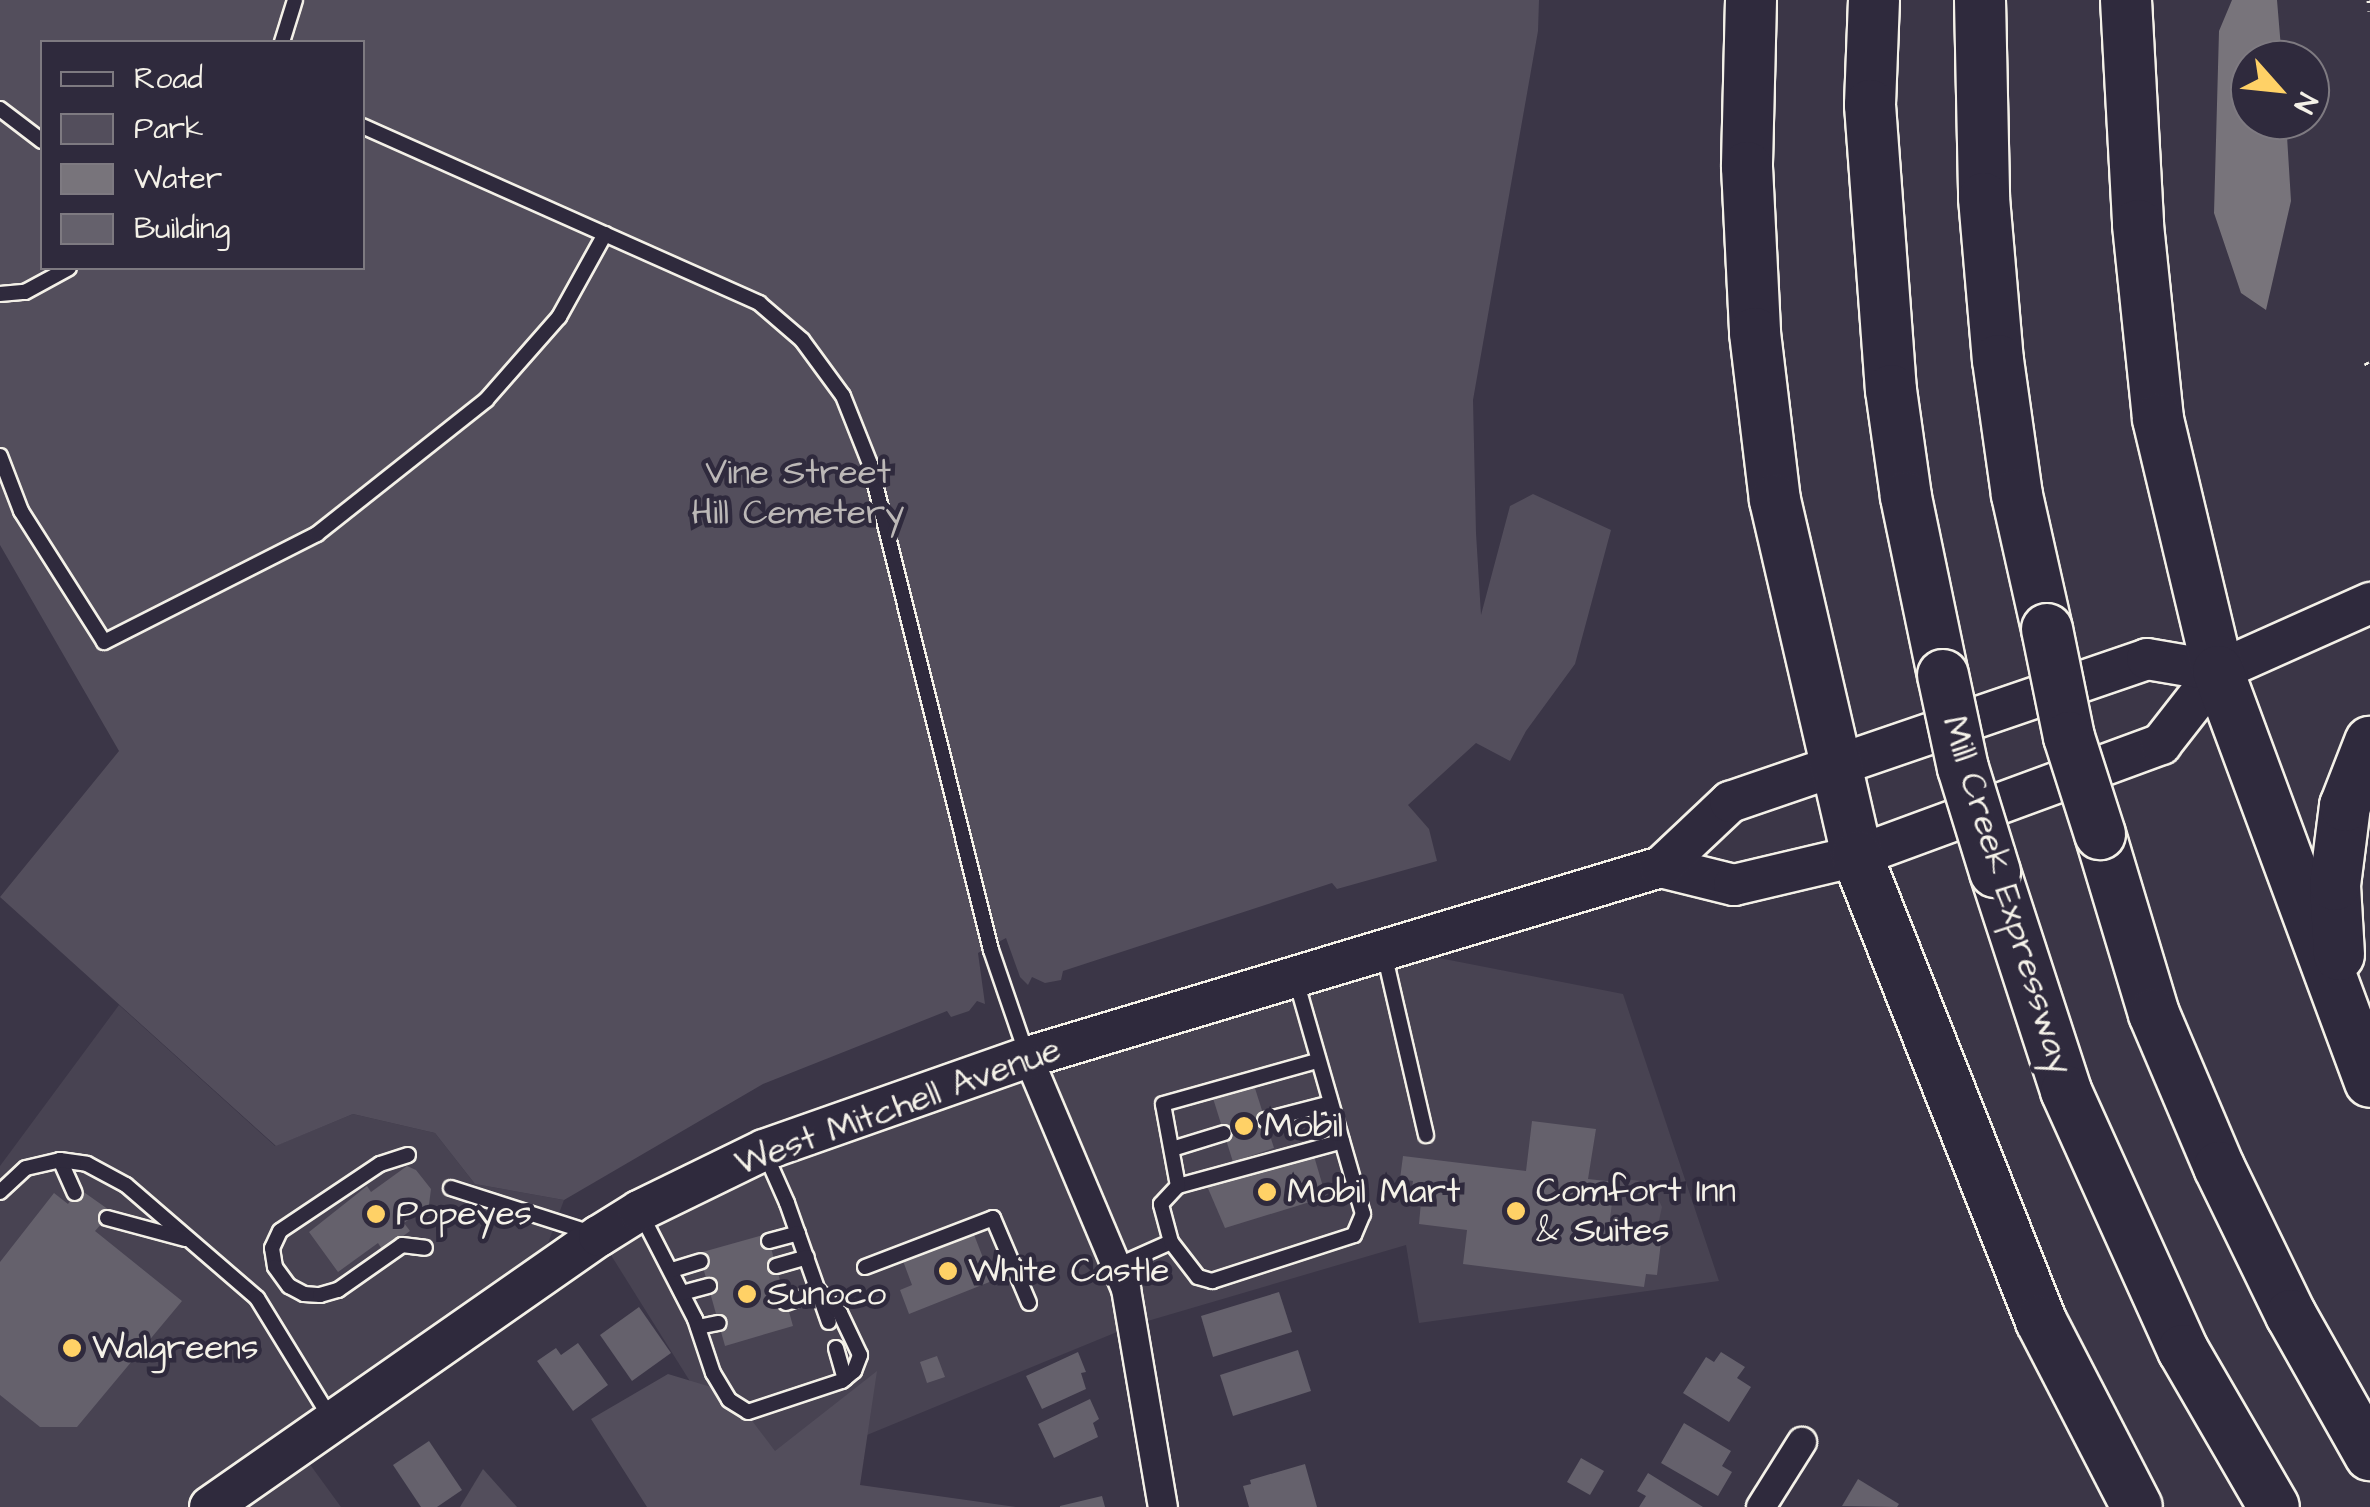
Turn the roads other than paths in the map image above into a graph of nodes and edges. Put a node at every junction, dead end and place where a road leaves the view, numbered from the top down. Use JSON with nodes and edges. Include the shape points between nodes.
{"nodes":[{"id":1,"x":295,"y":0,"type":"edge"},
{"id":2,"x":1751,"y":0,"type":"edge"},
{"id":3,"x":1874,"y":0,"type":"edge"},
{"id":4,"x":1980,"y":0,"type":"edge"},
{"id":5,"x":2126,"y":0,"type":"edge"},
{"id":6,"x":283,"y":40,"type":"edge"},
{"id":7,"x":0,"y":109,"type":"edge"},
{"id":8,"x":365,"y":127,"type":"edge"},
{"id":9,"x":40,"y":139,"type":"edge"},
{"id":10,"x":605,"y":234,"type":"junction"},
{"id":11,"x":65,"y":270,"type":"edge"},
{"id":12,"x":0,"y":294,"type":"edge"},
{"id":13,"x":0,"y":456,"type":"edge"},
{"id":14,"x":2370,"y":603,"type":"edge"},
{"id":15,"x":2218,"y":671,"type":"junction"},
{"id":16,"x":2370,"y":742,"type":"edge"},
{"id":17,"x":1835,"y":766,"type":"junction"},
{"id":18,"x":1857,"y":856,"type":"junction"},
{"id":19,"x":1661,"y":867,"type":"junction"},
{"id":20,"x":1383,"y":947,"type":"junction"},
{"id":21,"x":1294,"y":975,"type":"junction"},
{"id":22,"x":2341,"y":1000,"type":"junction"},
{"id":23,"x":1028,"y":1057,"type":"junction"},
{"id":24,"x":1317,"y":1061,"type":"junction"},
{"id":25,"x":2370,"y":1082,"type":"edge"},
{"id":26,"x":1331,"y":1103,"type":"junction"},
{"id":27,"x":1265,"y":1120,"type":"dead end"},
{"id":28,"x":1224,"y":1132,"type":"dead end"},
{"id":29,"x":1426,"y":1134,"type":"dead end"},
{"id":30,"x":1342,"y":1141,"type":"junction"},
{"id":31,"x":1172,"y":1148,"type":"junction"},
{"id":32,"x":764,"y":1150,"type":"junction"},
{"id":33,"x":408,"y":1155,"type":"dead end"},
{"id":34,"x":60,"y":1160,"type":"junction"},
{"id":35,"x":1178,"y":1186,"type":"junction"},
{"id":36,"x":450,"y":1188,"type":"dead end"},
{"id":37,"x":0,"y":1192,"type":"edge"},
{"id":38,"x":76,"y":1193,"type":"dead end"},
{"id":39,"x":639,"y":1211,"type":"junction"},
{"id":40,"x":106,"y":1218,"type":"dead end"},
{"id":41,"x":798,"y":1233,"type":"junction"},
{"id":42,"x":599,"y":1236,"type":"junction"},
{"id":43,"x":190,"y":1240,"type":"junction"},
{"id":44,"x":770,"y":1241,"type":"dead end"},
{"id":45,"x":1171,"y":1242,"type":"junction"},
{"id":46,"x":425,"y":1248,"type":"dead end"},
{"id":47,"x":807,"y":1257,"type":"junction"},
{"id":48,"x":702,"y":1261,"type":"dead end"},
{"id":49,"x":776,"y":1266,"type":"dead end"},
{"id":50,"x":1116,"y":1266,"type":"junction"},
{"id":51,"x":865,"y":1267,"type":"dead end"},
{"id":52,"x":672,"y":1270,"type":"junction"},
{"id":53,"x":708,"y":1286,"type":"dead end"},
{"id":54,"x":819,"y":1291,"type":"junction"},
{"id":55,"x":682,"y":1293,"type":"junction"},
{"id":56,"x":786,"y":1302,"type":"dead end"},
{"id":57,"x":1029,"y":1303,"type":"dead end"},
{"id":58,"x":829,"y":1322,"type":"dead end"},
{"id":59,"x":719,"y":1323,"type":"dead end"},
{"id":60,"x":698,"y":1327,"type":"junction"},
{"id":61,"x":836,"y":1348,"type":"dead end"},
{"id":62,"x":845,"y":1379,"type":"junction"},
{"id":63,"x":333,"y":1422,"type":"junction"},
{"id":64,"x":1802,"y":1442,"type":"dead end"},
{"id":65,"x":2370,"y":1455,"type":"edge"},
{"id":66,"x":210,"y":1507,"type":"edge"},
{"id":67,"x":1163,"y":1507,"type":"edge"},
{"id":68,"x":1761,"y":1507,"type":"edge"},
{"id":69,"x":2137,"y":1507,"type":"edge"},
{"id":70,"x":2274,"y":1507,"type":"edge"}],
"edges":[{"from":1,"to":6,"type":"lane"},
{"from":2,"to":17,"type":"highway","via":[[1747,167],[1756,333],[1775,500]]},
{"from":3,"to":70,"type":"highway","name":"Mill Creek Expressway","bridge":true,"via":[[1870,105],[1891,390],[1906,497],[1968,786],[2066,1091],[2183,1350]]},
{"from":4,"to":65,"type":"highway","bridge":true,"via":[[1984,198],[1998,360],[2017,494],[2069,738],[2154,1014],[2291,1315]]},
{"from":5,"to":15,"type":"highway","via":[[2135,189],[2158,419]]},
{"from":7,"to":9,"type":"lane"},
{"from":8,"to":10,"type":"lane"},
{"from":10,"to":13,"type":"lane","via":[[559,317],[486,400],[317,534],[104,642],[21,511]]},
{"from":10,"to":23,"type":"lane","via":[[759,303],[802,340],[843,396],[870,464],[991,950]]},
{"from":11,"to":12,"type":"lane","via":[[25,292]]},
{"from":14,"to":15,"type":"main road","name":"West Mitchell Avenue"},
{"from":15,"to":17,"type":"main road","name":"West Mitchell Avenue","via":[[2147,659]]},
{"from":15,"to":18,"type":"main road","name":"West Mitchell Avenue","via":[[2161,744]]},
{"from":15,"to":22,"type":"highway"},
{"from":16,"to":22,"type":"highway","via":[[2345,806],[2336,884]]},
{"from":17,"to":18,"type":"highway"},
{"from":17,"to":19,"type":"main road","name":"West Mitchell Avenue","via":[[1730,802]]},
{"from":18,"to":19,"type":"main road","name":"West Mitchell Avenue","via":[[1734,885]]},
{"from":18,"to":69,"type":"highway","via":[[2041,1321]]},
{"from":19,"to":20,"type":"main road","name":"West Mitchell Avenue"},
{"from":20,"to":21,"type":"main road","name":"West Mitchell Avenue"},
{"from":20,"to":29,"type":"lane"},
{"from":21,"to":23,"type":"main road","name":"West Mitchell Avenue"},
{"from":21,"to":24,"type":"lane"},
{"from":22,"to":25,"type":"highway"},
{"from":23,"to":32,"type":"main road","name":"West Mitchell Avenue"},
{"from":23,"to":50,"type":"street"},
{"from":24,"to":26,"type":"lane"},
{"from":24,"to":31,"type":"lane","via":[[1163,1104]]},
{"from":26,"to":27,"type":"lane"},
{"from":26,"to":30,"type":"lane"},
{"from":28,"to":31,"type":"lane"},
{"from":30,"to":35,"type":"lane"},
{"from":30,"to":45,"type":"lane","via":[[1363,1214],[1354,1236],[1212,1281],[1198,1277]]},
{"from":31,"to":35,"type":"lane"},
{"from":32,"to":39,"type":"main road","name":"West Mitchell Avenue"},
{"from":32,"to":41,"type":"lane"},
{"from":33,"to":46,"type":"lane","via":[[380,1164],[280,1232],[272,1248],[274,1266],[289,1286],[320,1295],[338,1290],[402,1245]]},
{"from":34,"to":37,"type":"lane","via":[[26,1168]]},
{"from":34,"to":38,"type":"lane"},
{"from":34,"to":43,"type":"lane","via":[[88,1164],[126,1185]]},
{"from":35,"to":45,"type":"lane","via":[[1161,1204]]},
{"from":36,"to":42,"type":"lane"},
{"from":39,"to":42,"type":"main road","name":"West Mitchell Avenue"},
{"from":39,"to":52,"type":"lane"},
{"from":40,"to":43,"type":"lane"},
{"from":41,"to":44,"type":"lane"},
{"from":41,"to":47,"type":"lane"},
{"from":42,"to":63,"type":"main road","name":"West Mitchell Avenue"},
{"from":43,"to":63,"type":"lane","via":[[257,1298]]},
{"from":45,"to":50,"type":"lane"},
{"from":47,"to":49,"type":"lane"},
{"from":47,"to":54,"type":"lane"},
{"from":48,"to":52,"type":"lane"},
{"from":50,"to":67,"type":"street","via":[[1134,1326]]},
{"from":51,"to":57,"type":"lane","via":[[992,1218]]},
{"from":52,"to":55,"type":"lane"},
{"from":53,"to":55,"type":"lane"},
{"from":54,"to":56,"type":"lane"},
{"from":54,"to":58,"type":"lane"},
{"from":54,"to":62,"type":"lane","via":[[840,1312],[860,1355]]},
{"from":55,"to":60,"type":"lane"},
{"from":59,"to":60,"type":"lane"},
{"from":60,"to":62,"type":"lane","via":[[713,1374],[729,1400],[748,1412]]},
{"from":61,"to":62,"type":"lane"},
{"from":63,"to":66,"type":"main road","name":"West Mitchell Avenue"},
{"from":64,"to":68,"type":"street"}]}
